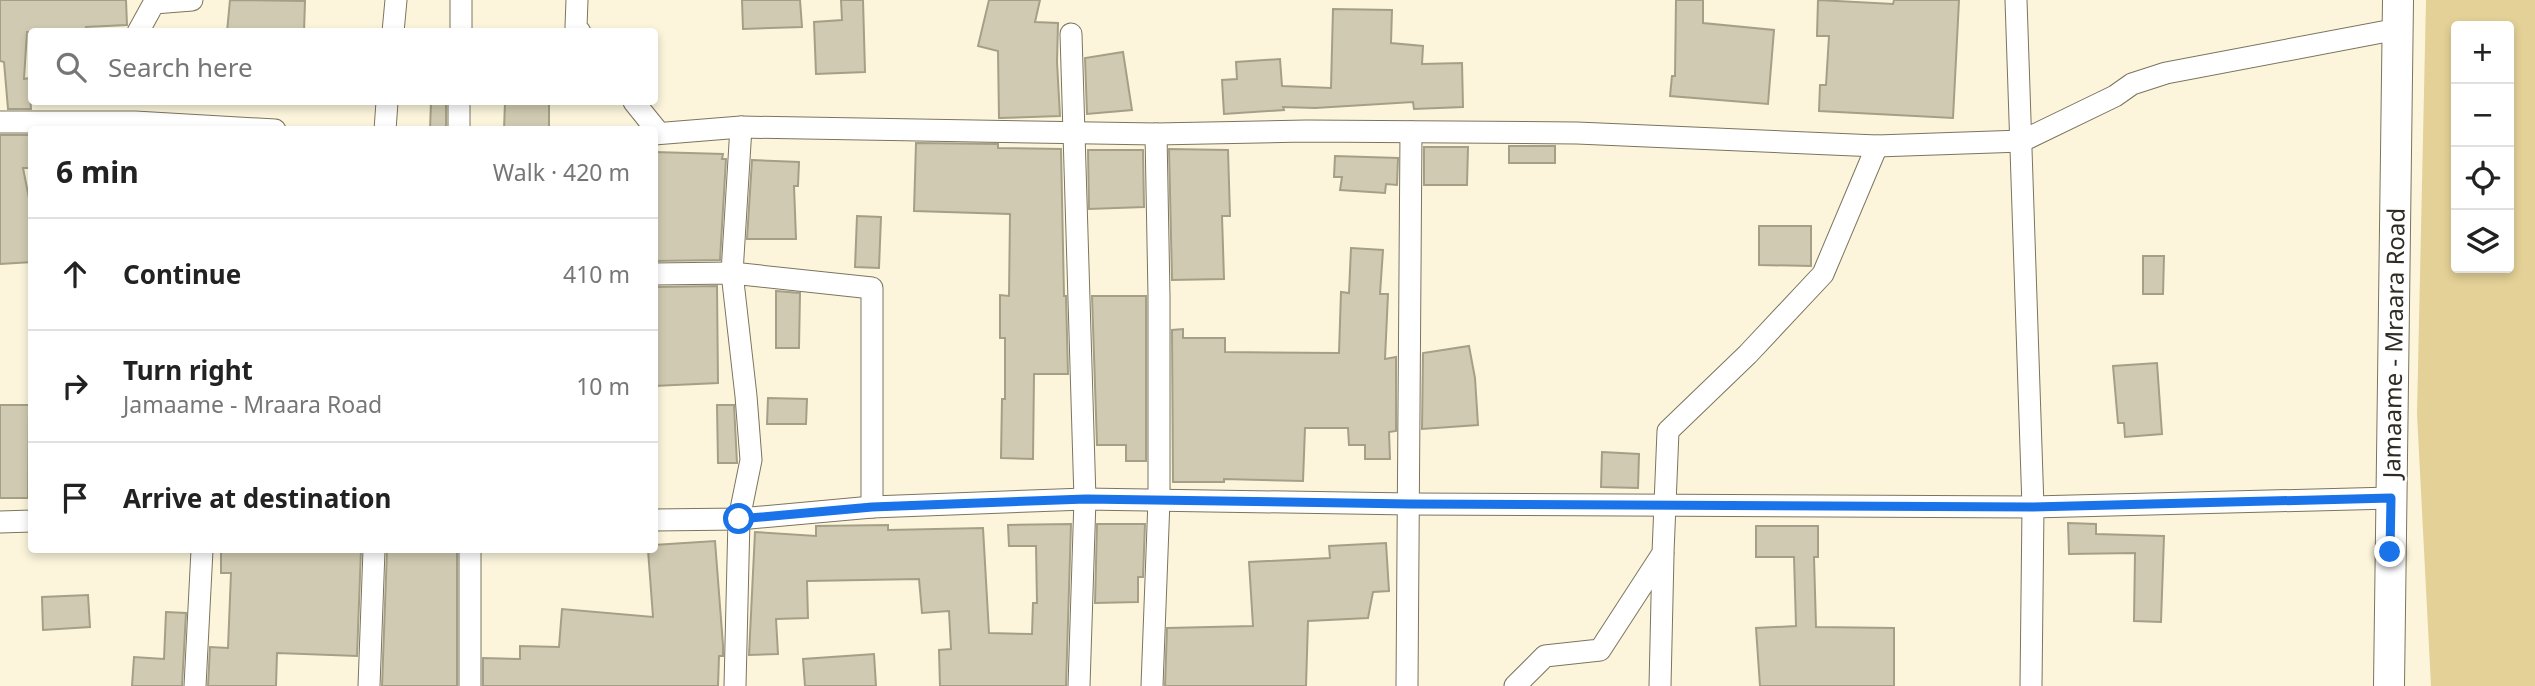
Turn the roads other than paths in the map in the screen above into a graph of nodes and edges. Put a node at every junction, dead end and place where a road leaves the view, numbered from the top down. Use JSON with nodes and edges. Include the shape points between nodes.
{"nodes":[{"id":1,"x":192,"y":0,"type":"edge"},
{"id":2,"x":396,"y":0,"type":"edge"},
{"id":3,"x":461,"y":0,"type":"edge"},
{"id":4,"x":577,"y":0,"type":"edge"},
{"id":5,"x":2016,"y":0,"type":"edge"},
{"id":6,"x":2398,"y":15,"type":"edge"},
{"id":7,"x":140,"y":28,"type":"edge"},
{"id":8,"x":393,"y":28,"type":"edge"},
{"id":9,"x":461,"y":28,"type":"edge"},
{"id":10,"x":577,"y":28,"type":"edge"},
{"id":11,"x":1071,"y":34,"type":"dead end"},
{"id":12,"x":387,"y":105,"type":"edge"},
{"id":13,"x":459,"y":105,"type":"edge"},
{"id":14,"x":636,"y":105,"type":"edge"},
{"id":15,"x":136,"y":112,"type":"edge"},
{"id":16,"x":0,"y":122,"type":"edge"},
{"id":17,"x":244,"y":126,"type":"edge"},
{"id":18,"x":385,"y":126,"type":"edge"},
{"id":19,"x":459,"y":126,"type":"edge"},
{"id":20,"x":651,"y":126,"type":"edge"},
{"id":21,"x":741,"y":127,"type":"junction"},
{"id":22,"x":1411,"y":132,"type":"junction"},
{"id":23,"x":658,"y":134,"type":"edge"},
{"id":24,"x":1074,"y":134,"type":"junction"},
{"id":25,"x":1156,"y":134,"type":"junction"},
{"id":26,"x":2022,"y":141,"type":"junction"},
{"id":27,"x":1877,"y":146,"type":"junction"},
{"id":28,"x":732,"y":273,"type":"junction"},
{"id":29,"x":658,"y":274,"type":"edge"},
{"id":30,"x":2391,"y":498,"type":"junction"},
{"id":31,"x":1086,"y":499,"type":"junction"},
{"id":32,"x":1159,"y":500,"type":"junction"},
{"id":33,"x":1410,"y":504,"type":"junction"},
{"id":34,"x":1665,"y":505,"type":"junction"},
{"id":35,"x":872,"y":507,"type":"junction"},
{"id":36,"x":2033,"y":507,"type":"junction"},
{"id":37,"x":739,"y":519,"type":"junction"},
{"id":38,"x":658,"y":520,"type":"edge"},
{"id":39,"x":28,"y":521,"type":"edge"},
{"id":40,"x":0,"y":522,"type":"edge"},
{"id":41,"x":202,"y":553,"type":"edge"},
{"id":42,"x":374,"y":553,"type":"edge"},
{"id":43,"x":470,"y":553,"type":"edge"},
{"id":44,"x":1663,"y":553,"type":"junction"},
{"id":45,"x":195,"y":686,"type":"edge"},
{"id":46,"x":369,"y":686,"type":"edge"},
{"id":47,"x":470,"y":686,"type":"edge"},
{"id":48,"x":735,"y":686,"type":"edge"},
{"id":49,"x":1079,"y":686,"type":"edge"},
{"id":50,"x":1152,"y":686,"type":"edge"},
{"id":51,"x":1407,"y":686,"type":"edge"},
{"id":52,"x":1515,"y":686,"type":"edge"},
{"id":53,"x":1660,"y":686,"type":"edge"},
{"id":54,"x":2031,"y":686,"type":"edge"},
{"id":55,"x":2389,"y":686,"type":"edge"}],
"edges":[{"from":1,"to":7,"type":"street","via":[[154,3]]},
{"from":2,"to":8,"type":"street"},
{"from":3,"to":9,"type":"street"},
{"from":4,"to":10,"type":"street"},
{"from":5,"to":26,"type":"street"},
{"from":6,"to":26,"type":"street","via":[[2132,84]]},
{"from":6,"to":30,"type":"street","name":"Jamaame - Mraara Road"},
{"from":11,"to":24,"type":"street"},
{"from":12,"to":18,"type":"street"},
{"from":13,"to":19,"type":"street"},
{"from":14,"to":20,"type":"street"},
{"from":15,"to":16,"type":"street"},
{"from":15,"to":17,"type":"street"},
{"from":21,"to":23,"type":"street"},
{"from":21,"to":24,"type":"street"},
{"from":21,"to":28,"type":"street"},
{"from":22,"to":25,"type":"street"},
{"from":22,"to":27,"type":"street","via":[[1577,133]]},
{"from":22,"to":33,"type":"street"},
{"from":24,"to":25,"type":"street"},
{"from":24,"to":31,"type":"street"},
{"from":25,"to":32,"type":"street"},
{"from":26,"to":27,"type":"street"},
{"from":26,"to":36,"type":"street"},
{"from":27,"to":34,"type":"street","via":[[1823,274],[1668,430]]},
{"from":28,"to":29,"type":"street"},
{"from":28,"to":35,"type":"street","via":[[872,288]]},
{"from":28,"to":37,"type":"street","via":[[751,460]]},
{"from":30,"to":36,"type":"street"},
{"from":30,"to":55,"type":"street","name":"Jamaame - Mraara Road"},
{"from":31,"to":32,"type":"street"},
{"from":31,"to":35,"type":"street"},
{"from":31,"to":49,"type":"street"},
{"from":32,"to":33,"type":"street"},
{"from":32,"to":50,"type":"street"},
{"from":33,"to":34,"type":"street"},
{"from":33,"to":51,"type":"street"},
{"from":34,"to":36,"type":"street"},
{"from":34,"to":44,"type":"street"},
{"from":35,"to":37,"type":"street"},
{"from":36,"to":54,"type":"street"},
{"from":37,"to":38,"type":"street"},
{"from":37,"to":48,"type":"street"},
{"from":39,"to":40,"type":"street"},
{"from":41,"to":45,"type":"street"},
{"from":42,"to":46,"type":"street"},
{"from":43,"to":47,"type":"street"},
{"from":44,"to":52,"type":"street","via":[[1600,650],[1545,656]]},
{"from":44,"to":53,"type":"street"}]}
